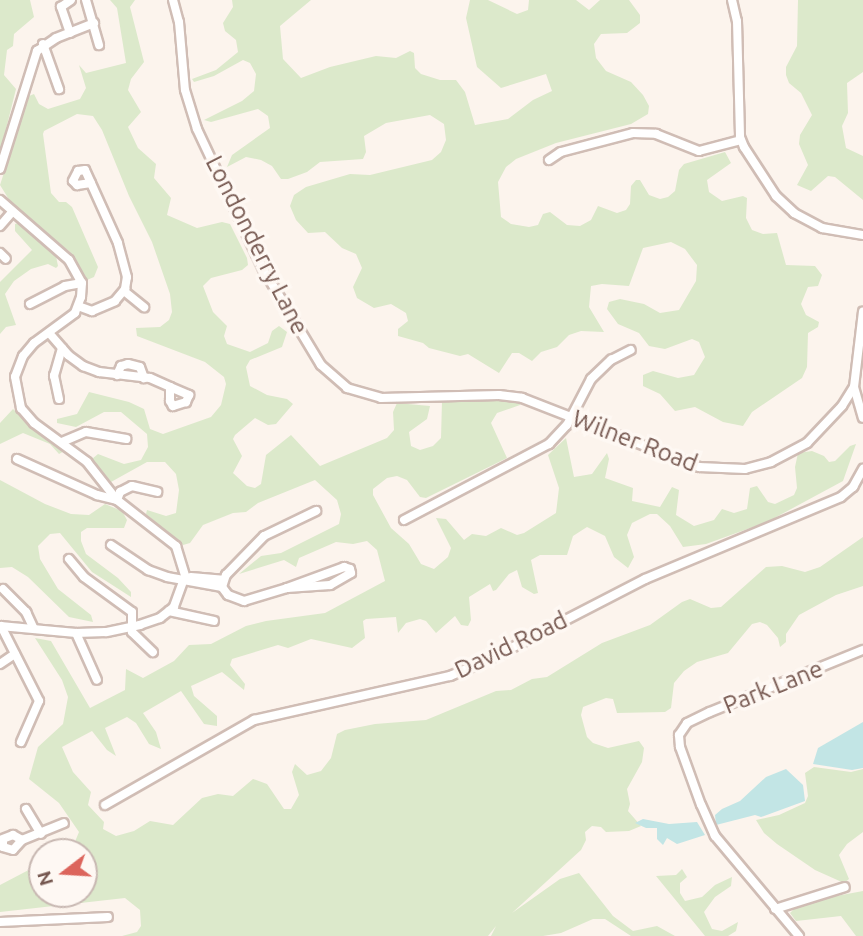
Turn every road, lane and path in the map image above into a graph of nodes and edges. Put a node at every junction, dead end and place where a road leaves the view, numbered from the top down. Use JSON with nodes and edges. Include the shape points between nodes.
{"nodes":[{"id":1,"x":71,"y":0,"type":"edge"},
{"id":2,"x":86,"y":0,"type":"edge"},
{"id":3,"x":173,"y":0,"type":"edge"},
{"id":4,"x":732,"y":0,"type":"edge"},
{"id":5,"x":94,"y":23,"type":"junction"},
{"id":6,"x":70,"y":33,"type":"junction"},
{"id":7,"x":43,"y":44,"type":"junction"},
{"id":8,"x":99,"y":45,"type":"dead end"},
{"id":9,"x":59,"y":89,"type":"dead end"},
{"id":10,"x":741,"y":140,"type":"junction"},
{"id":11,"x":549,"y":160,"type":"dead end"},
{"id":12,"x":0,"y":169,"type":"edge"},
{"id":13,"x":91,"y":183,"type":"dead end"},
{"id":14,"x":0,"y":200,"type":"edge"},
{"id":15,"x":12,"y":212,"type":"junction"},
{"id":16,"x":0,"y":226,"type":"edge"},
{"id":17,"x":863,"y":234,"type":"edge"},
{"id":18,"x":82,"y":283,"type":"junction"},
{"id":19,"x":124,"y":291,"type":"junction"},
{"id":20,"x":30,"y":304,"type":"dead end"},
{"id":21,"x":79,"y":306,"type":"junction"},
{"id":22,"x":144,"y":307,"type":"dead end"},
{"id":23,"x":863,"y":312,"type":"edge"},
{"id":24,"x":50,"y":334,"type":"junction"},
{"id":25,"x":62,"y":348,"type":"junction"},
{"id":26,"x":631,"y":350,"type":"dead end"},
{"id":27,"x":170,"y":387,"type":"dead end"},
{"id":28,"x":854,"y":387,"type":"junction"},
{"id":29,"x":437,"y":397,"type":"joint"},
{"id":30,"x":59,"y":399,"type":"dead end"},
{"id":31,"x":571,"y":417,"type":"junction"},
{"id":32,"x":863,"y":418,"type":"edge"},
{"id":33,"x":126,"y":439,"type":"dead end"},
{"id":34,"x":62,"y":442,"type":"junction"},
{"id":35,"x":17,"y":459,"type":"dead end"},
{"id":36,"x":863,"y":469,"type":"edge"},
{"id":37,"x":158,"y":492,"type":"dead end"},
{"id":38,"x":117,"y":500,"type":"junction"},
{"id":39,"x":316,"y":510,"type":"dead end"},
{"id":40,"x":404,"y":520,"type":"dead end"},
{"id":41,"x":111,"y":545,"type":"dead end"},
{"id":42,"x":68,"y":559,"type":"dead end"},
{"id":43,"x":184,"y":578,"type":"junction"},
{"id":44,"x":222,"y":583,"type":"junction"},
{"id":45,"x":287,"y":588,"type":"junction"},
{"id":46,"x":3,"y":589,"type":"dead end"},
{"id":47,"x":169,"y":611,"type":"junction"},
{"id":48,"x":214,"y":621,"type":"dead end"},
{"id":49,"x":0,"y":626,"type":"edge"},
{"id":50,"x":33,"y":627,"type":"junction"},
{"id":51,"x":132,"y":627,"type":"junction"},
{"id":52,"x":76,"y":633,"type":"junction"},
{"id":53,"x":863,"y":650,"type":"edge"},
{"id":54,"x":153,"y":652,"type":"dead end"},
{"id":55,"x":15,"y":653,"type":"junction"},
{"id":56,"x":0,"y":664,"type":"edge"},
{"id":57,"x":97,"y":680,"type":"dead end"},
{"id":58,"x":21,"y":742,"type":"dead end"},
{"id":59,"x":105,"y":805,"type":"dead end"},
{"id":60,"x":26,"y":809,"type":"dead end"},
{"id":61,"x":64,"y":823,"type":"dead end"},
{"id":62,"x":41,"y":834,"type":"junction"},
{"id":63,"x":2,"y":840,"type":"edge"},
{"id":64,"x":22,"y":840,"type":"junction"},
{"id":65,"x":845,"y":887,"type":"dead end"},
{"id":66,"x":775,"y":909,"type":"junction"},
{"id":67,"x":108,"y":917,"type":"dead end"},
{"id":68,"x":0,"y":922,"type":"edge"},
{"id":69,"x":799,"y":936,"type":"edge"}],
"edges":[{"from":1,"to":6,"type":"street","via":[[61,7]]},
{"from":2,"to":5,"type":"street"},
{"from":3,"to":29,"type":"street","name":"Londonderry Lane","via":[[185,90],[197,129],[263,269],[321,365],[332,378],[365,394]]},
{"from":4,"to":10,"type":"street","via":[[737,21]]},
{"from":5,"to":6,"type":"street"},
{"from":5,"to":8,"type":"street"},
{"from":6,"to":7,"type":"street"},
{"from":7,"to":9,"type":"street"},
{"from":7,"to":12,"type":"street","via":[[31,61]]},
{"from":10,"to":11,"type":"street","via":[[699,151],[656,134],[633,133],[561,152]]},
{"from":10,"to":17,"type":"street","via":[[776,196],[794,213],[822,228]]},
{"from":13,"to":19,"type":"street","via":[[126,265]]},
{"from":14,"to":15,"type":"street"},
{"from":15,"to":16,"type":"street"},
{"from":15,"to":18,"type":"street","via":[[69,260]]},
{"from":18,"to":20,"type":"street","via":[[65,286]]},
{"from":18,"to":21,"type":"street"},
{"from":19,"to":21,"type":"street","via":[[97,310]]},
{"from":19,"to":22,"type":"street"},
{"from":21,"to":24,"type":"street"},
{"from":23,"to":28,"type":"street","name":"Wilner Road"},
{"from":24,"to":25,"type":"street"},
{"from":24,"to":34,"type":"street","via":[[23,356],[15,387],[27,416]]},
{"from":25,"to":27,"type":"street","via":[[83,366]]},
{"from":25,"to":30,"type":"street","via":[[54,376]]},
{"from":26,"to":31,"type":"street","via":[[598,371]]},
{"from":28,"to":31,"type":"street","name":"Wilner Road","via":[[826,426],[807,443],[771,462],[745,469],[699,467]]},
{"from":28,"to":32,"type":"street"},
{"from":29,"to":31,"type":"street","name":"Wilner Road","via":[[522,398]]},
{"from":31,"to":40,"type":"street","via":[[549,444]]},
{"from":33,"to":34,"type":"street","via":[[90,432]]},
{"from":34,"to":38,"type":"street","via":[[87,462]]},
{"from":35,"to":38,"type":"street"},
{"from":36,"to":59,"type":"street","name":"David Road","via":[[841,497],[645,579],[479,665],[450,676],[254,720]]},
{"from":37,"to":38,"type":"street","via":[[132,486],[120,492]]},
{"from":38,"to":43,"type":"street","via":[[176,546]]},
{"from":39,"to":44,"type":"street","via":[[264,536]]},
{"from":41,"to":43,"type":"street","via":[[148,570]]},
{"from":42,"to":51,"type":"street","via":[[84,577],[132,612]]},
{"from":43,"to":44,"type":"street"},
{"from":43,"to":47,"type":"street"},
{"from":44,"to":45,"type":"street","via":[[228,595],[244,601]]},
{"from":45,"to":45,"type":"street","via":[[344,567],[350,569],[351,573],[330,585]]},
{"from":46,"to":50,"type":"street","via":[[26,612]]},
{"from":47,"to":48,"type":"street"},
{"from":47,"to":51,"type":"street"},
{"from":49,"to":50,"type":"street"},
{"from":49,"to":55,"type":"street"},
{"from":50,"to":52,"type":"street"},
{"from":51,"to":52,"type":"street"},
{"from":51,"to":54,"type":"street"},
{"from":52,"to":57,"type":"street"},
{"from":53,"to":66,"type":"street","name":"Park Lane","via":[[684,725],[679,735],[708,822],[726,852]]},
{"from":55,"to":56,"type":"street"},
{"from":55,"to":58,"type":"street","via":[[39,701]]},
{"from":60,"to":62,"type":"street"},
{"from":61,"to":62,"type":"street"},
{"from":62,"to":64,"type":"street"},
{"from":63,"to":64,"type":"street","via":[[13,835]]},
{"from":63,"to":64,"type":"street","via":[[3,847],[13,850]]},
{"from":65,"to":66,"type":"street"},
{"from":66,"to":69,"type":"street"},
{"from":67,"to":68,"type":"street"}]}
